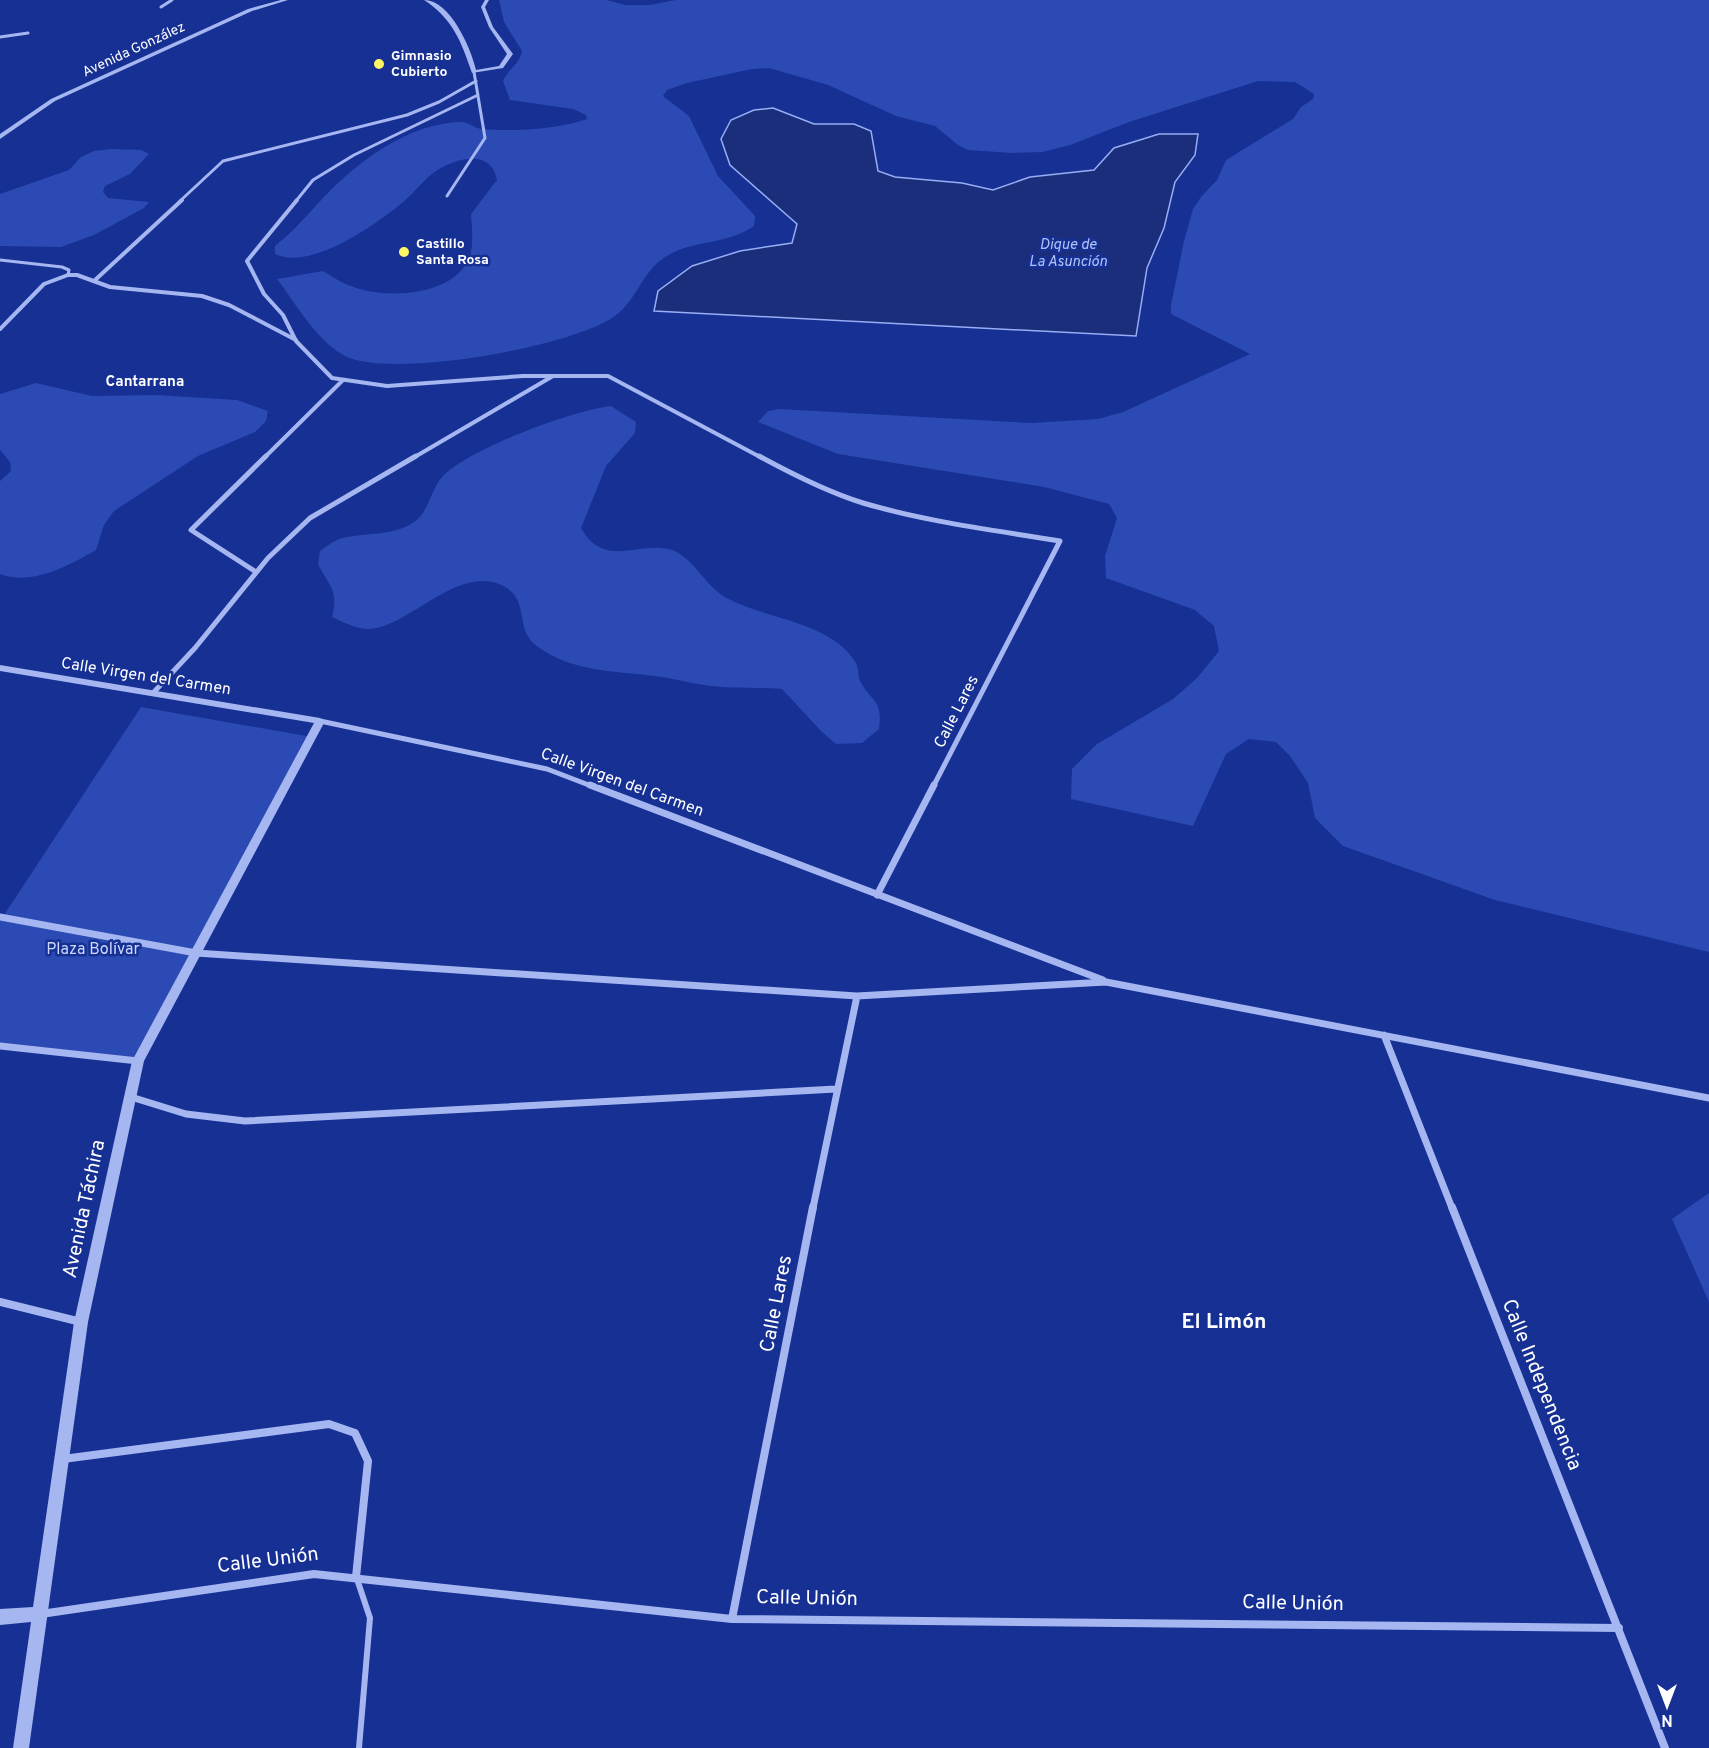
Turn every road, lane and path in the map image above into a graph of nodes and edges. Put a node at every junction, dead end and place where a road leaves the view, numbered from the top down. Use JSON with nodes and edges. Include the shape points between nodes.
{"nodes":[{"id":1,"x":172,"y":0,"type":"edge"},
{"id":2,"x":286,"y":0,"type":"edge"},
{"id":3,"x":426,"y":0,"type":"edge"},
{"id":4,"x":487,"y":0,"type":"edge"},
{"id":5,"x":161,"y":7,"type":"dead end"},
{"id":6,"x":28,"y":33,"type":"dead end"},
{"id":7,"x":0,"y":37,"type":"edge"},
{"id":8,"x":474,"y":72,"type":"junction"},
{"id":9,"x":476,"y":81,"type":"junction"},
{"id":10,"x":478,"y":95,"type":"junction"},
{"id":11,"x":0,"y":137,"type":"edge"},
{"id":12,"x":447,"y":196,"type":"dead end"},
{"id":13,"x":0,"y":260,"type":"edge"},
{"id":14,"x":68,"y":275,"type":"junction"},
{"id":15,"x":94,"y":281,"type":"junction"},
{"id":16,"x":0,"y":329,"type":"edge"},
{"id":17,"x":296,"y":341,"type":"junction"},
{"id":18,"x":553,"y":376,"type":"junction"},
{"id":19,"x":342,"y":381,"type":"junction"},
{"id":20,"x":256,"y":572,"type":"junction"},
{"id":21,"x":0,"y":668,"type":"edge"},
{"id":22,"x":153,"y":693,"type":"junction"},
{"id":23,"x":320,"y":721,"type":"junction"},
{"id":24,"x":877,"y":895,"type":"junction"},
{"id":25,"x":0,"y":917,"type":"edge"},
{"id":26,"x":196,"y":953,"type":"junction"},
{"id":27,"x":1106,"y":982,"type":"junction"},
{"id":28,"x":857,"y":996,"type":"junction"},
{"id":29,"x":1384,"y":1035,"type":"junction"},
{"id":30,"x":0,"y":1046,"type":"edge"},
{"id":31,"x":138,"y":1061,"type":"junction"},
{"id":32,"x":836,"y":1089,"type":"junction"},
{"id":33,"x":131,"y":1096,"type":"junction"},
{"id":34,"x":1709,"y":1098,"type":"edge"},
{"id":35,"x":0,"y":1302,"type":"edge"},
{"id":36,"x":81,"y":1322,"type":"junction"},
{"id":37,"x":63,"y":1459,"type":"junction"},
{"id":38,"x":356,"y":1576,"type":"junction"},
{"id":39,"x":39,"y":1614,"type":"junction"},
{"id":40,"x":0,"y":1617,"type":"edge"},
{"id":41,"x":732,"y":1619,"type":"junction"},
{"id":42,"x":1619,"y":1628,"type":"junction"},
{"id":43,"x":21,"y":1748,"type":"edge"},
{"id":44,"x":359,"y":1748,"type":"edge"},
{"id":45,"x":1665,"y":1748,"type":"edge"}],
"edges":[{"from":1,"to":5,"type":"street"},
{"from":2,"to":11,"type":"street","name":"Avenida González","via":[[250,10],[53,100]]},
{"from":3,"to":8,"type":"street","via":[[436,3],[448,16]]},
{"from":4,"to":8,"type":"street","via":[[483,8],[491,27],[510,54],[501,67]]},
{"from":6,"to":7,"type":"street"},
{"from":8,"to":9,"type":"street"},
{"from":9,"to":10,"type":"street"},
{"from":9,"to":15,"type":"street","via":[[407,115],[223,161]]},
{"from":10,"to":12,"type":"street","via":[[485,138]]},
{"from":10,"to":17,"type":"street","via":[[354,155],[312,180],[247,261]]},
{"from":13,"to":14,"type":"lane","via":[[62,267],[69,270]]},
{"from":14,"to":15,"type":"street"},
{"from":14,"to":16,"type":"street","via":[[44,284]]},
{"from":15,"to":17,"type":"street","via":[[110,287],[202,296]]},
{"from":17,"to":19,"type":"street","via":[[332,378]]},
{"from":18,"to":19,"type":"street","via":[[387,386]]},
{"from":18,"to":20,"type":"street","via":[[310,518]]},
{"from":18,"to":24,"type":"street","name":"Calle Lares","via":[[608,376],[794,475],[861,502],[914,516],[1060,541]]},
{"from":19,"to":20,"type":"street","via":[[191,530]]},
{"from":20,"to":22,"type":"street"},
{"from":21,"to":22,"type":"street","name":"Calle Virgen del Carmen"},
{"from":22,"to":23,"type":"street","name":"Calle Virgen del Carmen"},
{"from":23,"to":24,"type":"street","name":"Calle Virgen del Carmen","via":[[547,769]]},
{"from":23,"to":26,"type":"street","name":"Avenida Táchira"},
{"from":24,"to":27,"type":"street","name":"Calle Virgen del Carmen"},
{"from":25,"to":26,"type":"street"},
{"from":26,"to":28,"type":"street"},
{"from":26,"to":31,"type":"street","name":"Avenida Táchira"},
{"from":27,"to":28,"type":"street"},
{"from":27,"to":29,"type":"street"},
{"from":28,"to":32,"type":"street","name":"Calle Lares"},
{"from":29,"to":34,"type":"street"},
{"from":29,"to":42,"type":"street","name":"Calle Independencia"},
{"from":30,"to":31,"type":"street"},
{"from":31,"to":33,"type":"street","name":"Avenida Táchira"},
{"from":32,"to":33,"type":"street","via":[[245,1121],[186,1113]]},
{"from":32,"to":41,"type":"street","name":"Calle Lares"},
{"from":33,"to":36,"type":"street","name":"Avenida Táchira"},
{"from":35,"to":36,"type":"street"},
{"from":36,"to":37,"type":"street","name":"Avenida Táchira"},
{"from":37,"to":38,"type":"street","via":[[329,1424],[355,1432],[368,1461]]},
{"from":37,"to":39,"type":"street","name":"Avenida Táchira"},
{"from":38,"to":39,"type":"street","name":"Calle Unión","via":[[314,1574]]},
{"from":38,"to":41,"type":"street","name":"Calle Unión"},
{"from":38,"to":44,"type":"lane","via":[[370,1618]]},
{"from":39,"to":40,"type":"street","name":"Calle Unión"},
{"from":39,"to":43,"type":"street","name":"Avenida Táchira"},
{"from":41,"to":42,"type":"street","name":"Calle Unión"},
{"from":42,"to":45,"type":"street","name":"Calle Independencia"}]}
